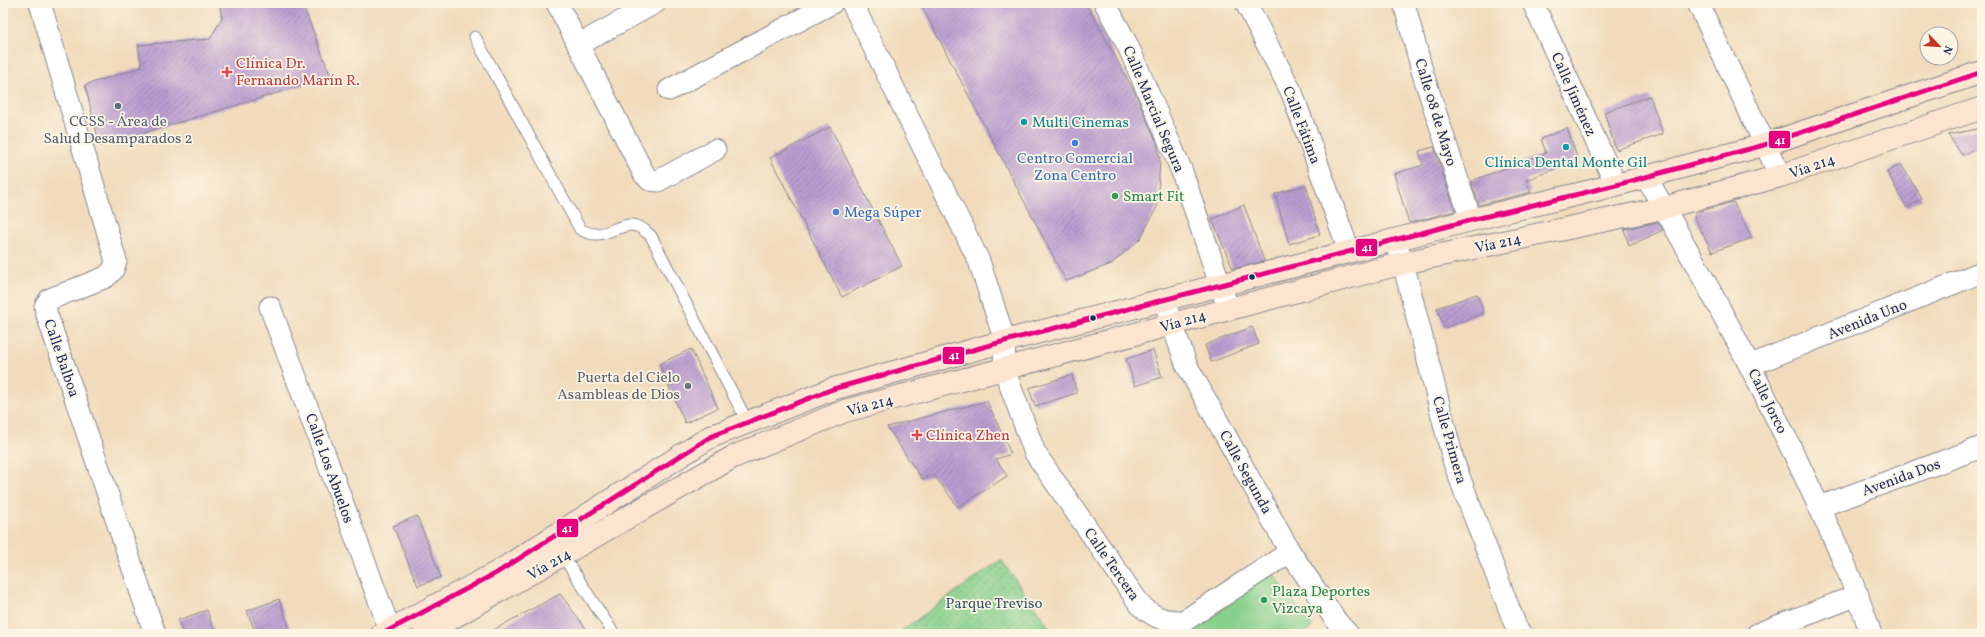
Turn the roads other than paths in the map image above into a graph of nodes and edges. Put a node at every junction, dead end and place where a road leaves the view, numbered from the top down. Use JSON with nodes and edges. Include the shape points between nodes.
{"nodes":[{"id":1,"x":40,"y":3,"type":"edge"},
{"id":2,"x":557,"y":3,"type":"edge"},
{"id":3,"x":655,"y":3,"type":"edge"},
{"id":4,"x":832,"y":3,"type":"edge"},
{"id":5,"x":852,"y":3,"type":"edge"},
{"id":6,"x":1105,"y":3,"type":"edge"},
{"id":7,"x":1246,"y":3,"type":"edge"},
{"id":8,"x":1404,"y":3,"type":"edge"},
{"id":9,"x":1533,"y":3,"type":"edge"},
{"id":10,"x":1698,"y":3,"type":"edge"},
{"id":11,"x":475,"y":37,"type":"dead end"},
{"id":12,"x":578,"y":45,"type":"junction"},
{"id":13,"x":1982,"y":72,"type":"edge"},
{"id":14,"x":669,"y":90,"type":"dead end"},
{"id":15,"x":1982,"y":108,"type":"edge"},
{"id":16,"x":1764,"y":145,"type":"junction"},
{"id":17,"x":715,"y":150,"type":"dead end"},
{"id":18,"x":1780,"y":176,"type":"junction"},
{"id":19,"x":1646,"y":177,"type":"junction"},
{"id":20,"x":1616,"y":185,"type":"junction"},
{"id":21,"x":1664,"y":208,"type":"junction"},
{"id":22,"x":1471,"y":220,"type":"junction"},
{"id":23,"x":1394,"y":240,"type":"junction"},
{"id":24,"x":1349,"y":251,"type":"junction"},
{"id":25,"x":1403,"y":263,"type":"junction"},
{"id":26,"x":1982,"y":272,"type":"edge"},
{"id":27,"x":1220,"y":285,"type":"junction"},
{"id":28,"x":1164,"y":300,"type":"junction"},
{"id":29,"x":270,"y":307,"type":"dead end"},
{"id":30,"x":1228,"y":308,"type":"junction"},
{"id":31,"x":1172,"y":325,"type":"junction"},
{"id":32,"x":1005,"y":341,"type":"junction"},
{"id":33,"x":1751,"y":365,"type":"junction"},
{"id":34,"x":1004,"y":369,"type":"junction"},
{"id":35,"x":748,"y":423,"type":"junction"},
{"id":36,"x":1982,"y":447,"type":"edge"},
{"id":37,"x":1819,"y":507,"type":"junction"},
{"id":38,"x":1290,"y":552,"type":"junction"},
{"id":39,"x":563,"y":556,"type":"junction"},
{"id":40,"x":1858,"y":595,"type":"junction"},
{"id":41,"x":1337,"y":630,"type":"edge"},
{"id":42,"x":388,"y":633,"type":"edge"},
{"id":43,"x":155,"y":634,"type":"edge"},
{"id":44,"x":424,"y":634,"type":"edge"},
{"id":45,"x":614,"y":634,"type":"edge"},
{"id":46,"x":1521,"y":634,"type":"edge"},
{"id":47,"x":1757,"y":634,"type":"edge"},
{"id":48,"x":1871,"y":634,"type":"edge"}],
"edges":[{"from":1,"to":43,"type":"street","name":"Calle Balboa","via":[[116,260],[113,270],[106,278],[50,299],[46,312]]},
{"from":2,"to":12,"type":"street"},
{"from":3,"to":12,"type":"street"},
{"from":4,"to":14,"type":"street"},
{"from":5,"to":32,"type":"street","via":[[979,261]]},
{"from":6,"to":27,"type":"street","name":"Calle Marcial Segura","via":[[1128,46],[1181,169]]},
{"from":7,"to":24,"type":"street","name":"Calle Fátima","via":[[1292,93]]},
{"from":8,"to":22,"type":"street","name":"Calle 08 de Mayo","via":[[1423,74]]},
{"from":9,"to":20,"type":"street","name":"Calle Jiménez"},
{"from":10,"to":16,"type":"street"},
{"from":11,"to":35,"type":"lane","via":[[580,229],[588,234],[598,235],[629,225],[641,227],[651,236]]},
{"from":12,"to":17,"type":"street","via":[[644,174],[650,180],[658,181]]},
{"from":13,"to":16,"type":"main road","name":"Vía 214"},
{"from":15,"to":18,"type":"main road","name":"Vía 214"},
{"from":16,"to":18,"type":"street"},
{"from":16,"to":19,"type":"main road","name":"Vía 214"},
{"from":18,"to":21,"type":"main road","name":"Vía 214"},
{"from":19,"to":20,"type":"main road","name":"Vía 214"},
{"from":19,"to":21,"type":"street","name":"Calle Jorco"},
{"from":20,"to":22,"type":"main road","name":"Vía 214"},
{"from":21,"to":25,"type":"main road","name":"Vía 214"},
{"from":21,"to":33,"type":"street","name":"Calle Jorco"},
{"from":22,"to":23,"type":"main road","name":"Vía 214"},
{"from":23,"to":24,"type":"main road","name":"Vía 214"},
{"from":23,"to":25,"type":"street","name":"Calle Primera"},
{"from":24,"to":27,"type":"main road","name":"Vía 214"},
{"from":25,"to":30,"type":"main road","name":"Vía 214"},
{"from":25,"to":46,"type":"street","name":"Calle Primera","via":[[1454,463],[1516,627]]},
{"from":26,"to":33,"type":"street","name":"Avenida Uno"},
{"from":27,"to":28,"type":"main road","name":"Vía 214"},
{"from":27,"to":30,"type":"street","name":"Calle Marcial Segura"},
{"from":28,"to":31,"type":"street","name":"Calle Segunda"},
{"from":28,"to":32,"type":"main road","name":"Vía 214"},
{"from":29,"to":42,"type":"street","name":"Calle Los Abuelos"},
{"from":30,"to":31,"type":"main road","name":"Vía 214"},
{"from":31,"to":34,"type":"main road","name":"Vía 214"},
{"from":31,"to":38,"type":"street","name":"Calle Segunda","via":[[1186,364]]},
{"from":32,"to":34,"type":"street"},
{"from":32,"to":35,"type":"main road","name":"Vía 214","via":[[833,389]]},
{"from":33,"to":37,"type":"street","name":"Calle Jorco"},
{"from":34,"to":38,"type":"street","name":"Calle Tercera","via":[[1036,453],[1141,606],[1154,617],[1168,621],[1184,621]]},
{"from":34,"to":39,"type":"main road","name":"Vía 214","via":[[845,411],[734,457]]},
{"from":35,"to":42,"type":"main road","name":"Vía 214","via":[[710,437],[498,572]]},
{"from":36,"to":37,"type":"street","name":"Avenida Dos"},
{"from":37,"to":40,"type":"street","name":"Calle Jorco"},
{"from":38,"to":41,"type":"street","name":"Calle Segunda"},
{"from":39,"to":44,"type":"main road","name":"Vía 214"},
{"from":39,"to":45,"type":"lane"},
{"from":40,"to":47,"type":"street"},
{"from":40,"to":48,"type":"street","name":"Calle Jorco"}]}
